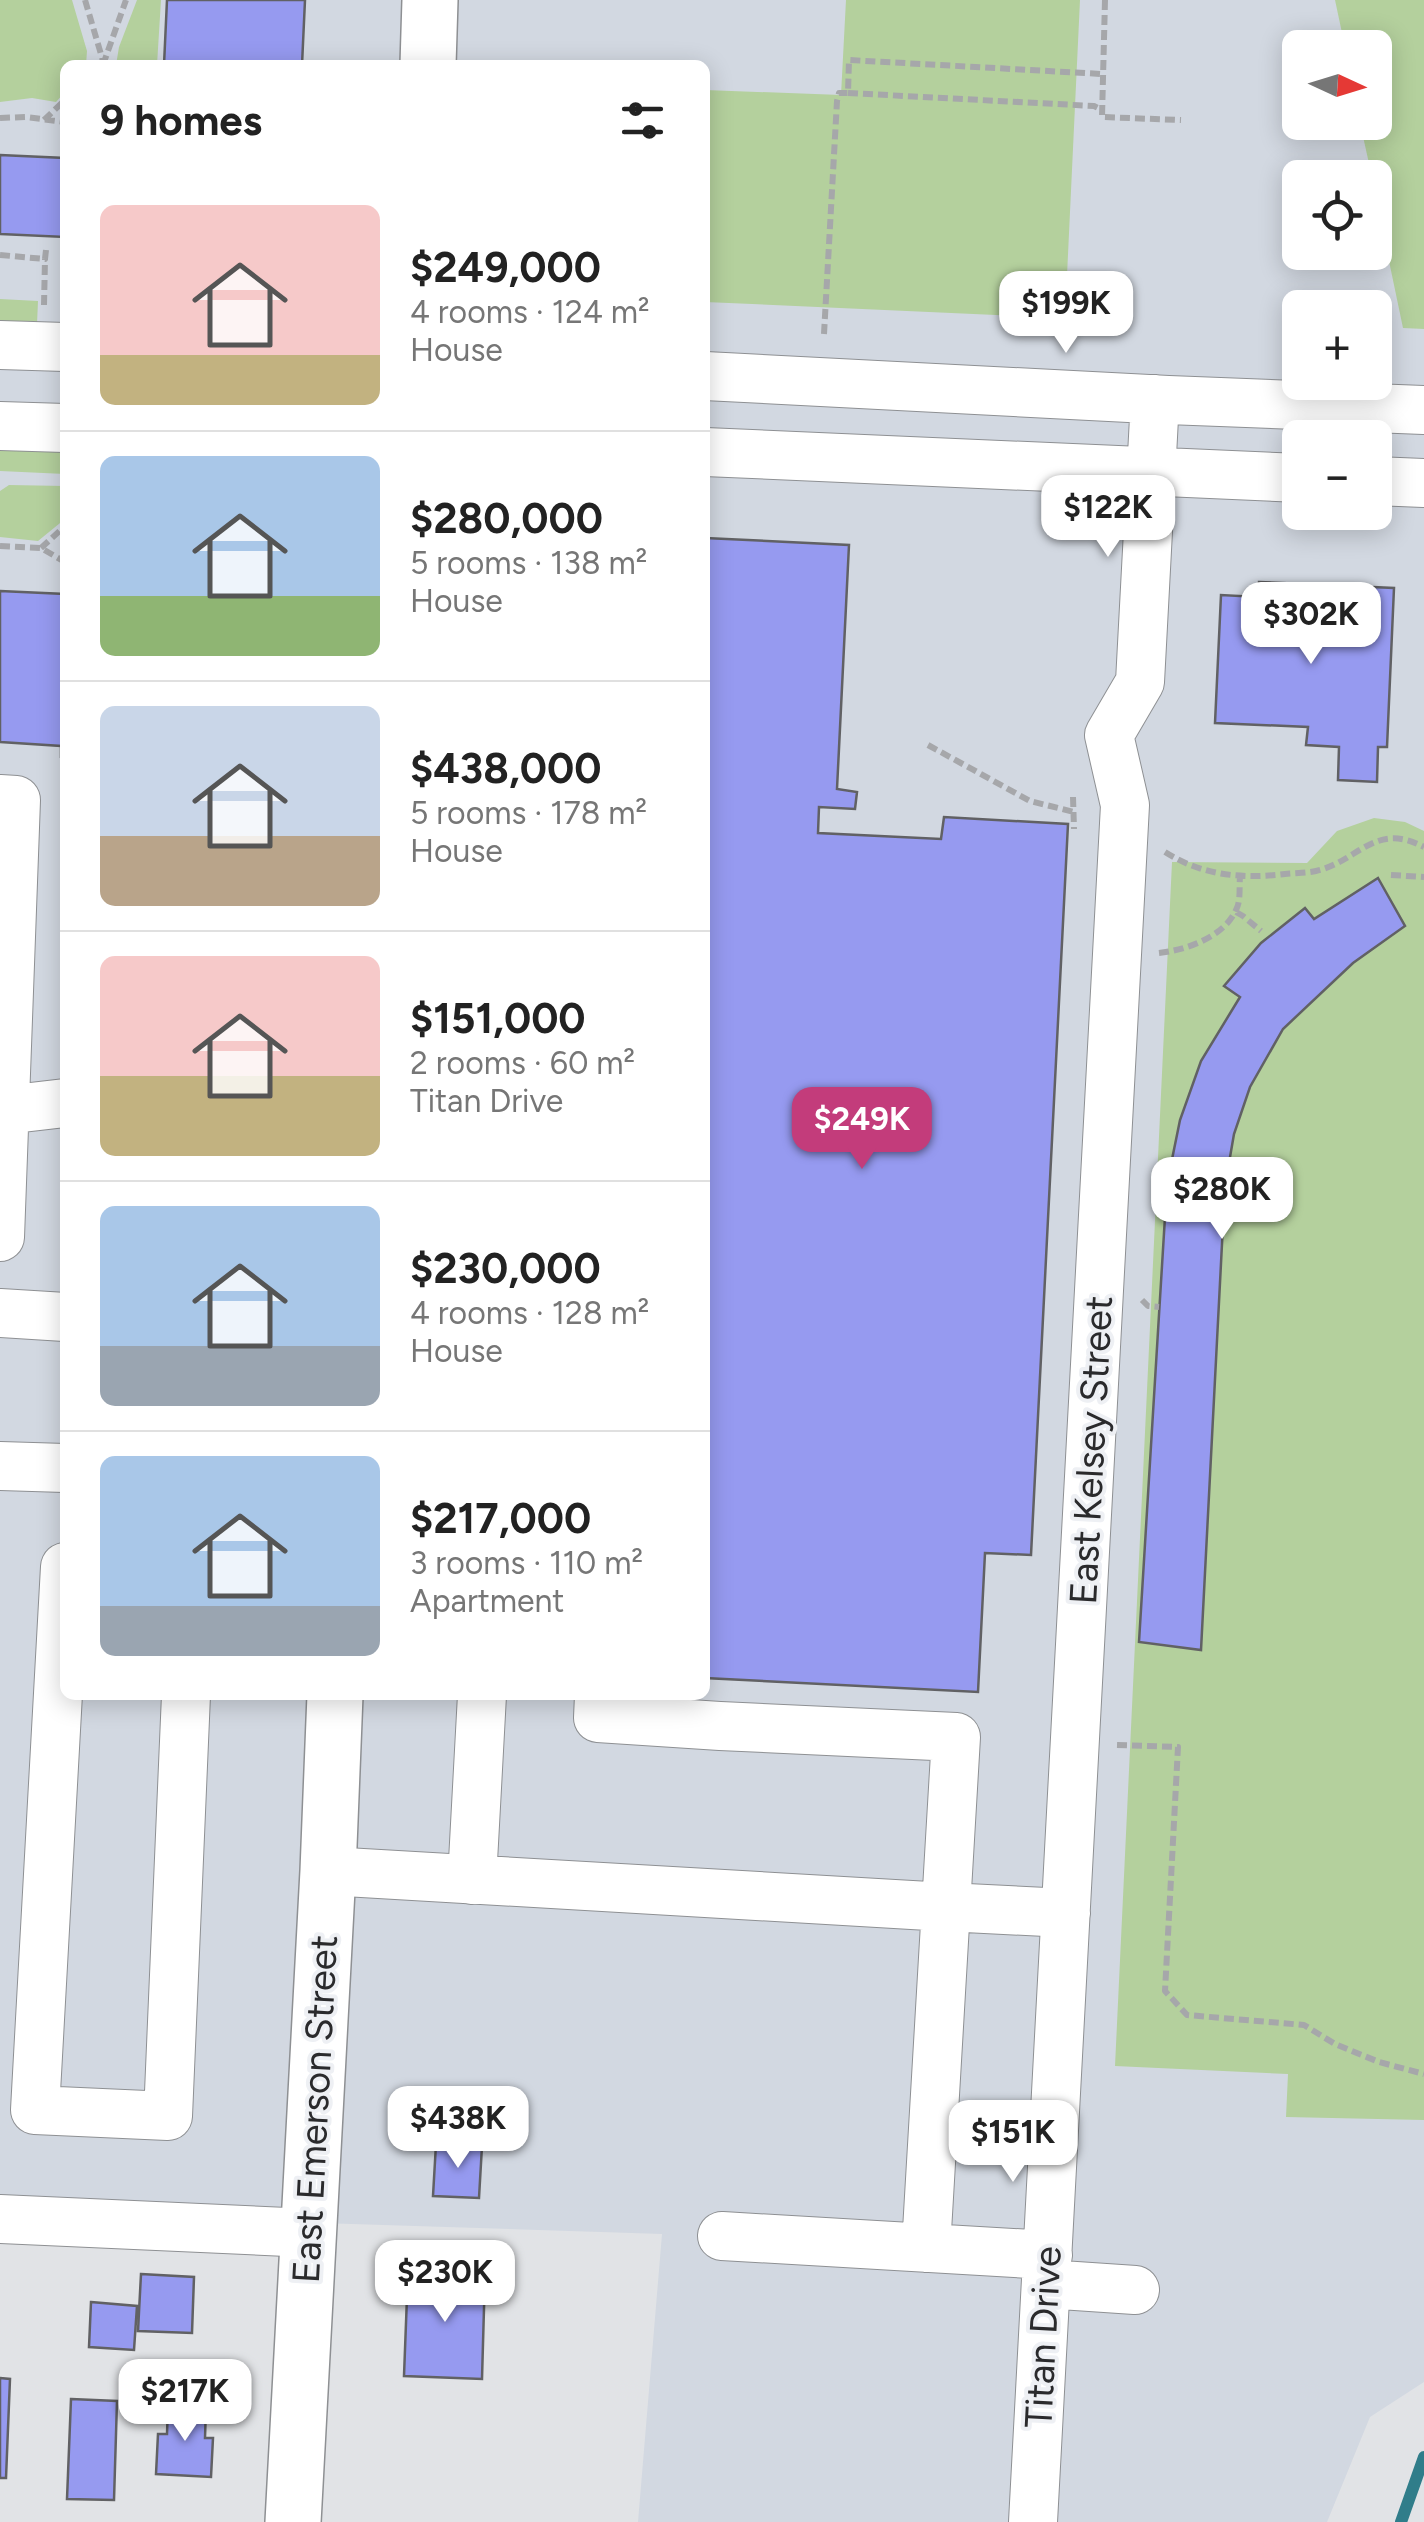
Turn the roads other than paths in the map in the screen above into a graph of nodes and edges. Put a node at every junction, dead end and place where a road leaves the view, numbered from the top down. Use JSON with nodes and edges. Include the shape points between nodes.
{"nodes":[{"id":1,"x":430,"y":0,"type":"edge"},
{"id":2,"x":428,"y":60,"type":"edge"},
{"id":3,"x":0,"y":344,"type":"edge"},
{"id":4,"x":60,"y":347,"type":"edge"},
{"id":5,"x":710,"y":376,"type":"edge"},
{"id":6,"x":1155,"y":399,"type":"junction"},
{"id":7,"x":1424,"y":410,"type":"edge"},
{"id":8,"x":0,"y":426,"type":"edge"},
{"id":9,"x":60,"y":428,"type":"edge"},
{"id":10,"x":710,"y":452,"type":"edge"},
{"id":11,"x":1152,"y":471,"type":"junction"},
{"id":12,"x":1282,"y":477,"type":"edge"},
{"id":13,"x":1392,"y":482,"type":"edge"},
{"id":14,"x":1424,"y":483,"type":"edge"},
{"id":15,"x":0,"y":799,"type":"edge"},
{"id":16,"x":60,"y":1104,"type":"edge"},
{"id":17,"x":5,"y":1110,"type":"junction"},
{"id":18,"x":1,"y":1203,"type":"edge"},
{"id":19,"x":0,"y":1237,"type":"edge"},
{"id":20,"x":0,"y":1313,"type":"edge"},
{"id":21,"x":60,"y":1316,"type":"edge"},
{"id":22,"x":0,"y":1466,"type":"edge"},
{"id":23,"x":60,"y":1468,"type":"edge"},
{"id":24,"x":60,"y":1663,"type":"edge"},
{"id":25,"x":186,"y":1700,"type":"edge"},
{"id":26,"x":336,"y":1700,"type":"edge"},
{"id":27,"x":482,"y":1700,"type":"edge"},
{"id":28,"x":599,"y":1700,"type":"edge"},
{"id":29,"x":1070,"y":1853,"type":"joint"},
{"id":30,"x":328,"y":1871,"type":"junction"},
{"id":31,"x":472,"y":1880,"type":"junction"},
{"id":32,"x":946,"y":1908,"type":"junction"},
{"id":33,"x":1066,"y":1913,"type":"junction"},
{"id":34,"x":0,"y":2219,"type":"edge"},
{"id":35,"x":309,"y":2234,"type":"junction"},
{"id":36,"x":722,"y":2236,"type":"dead end"},
{"id":37,"x":926,"y":2248,"type":"junction"},
{"id":38,"x":1047,"y":2269,"type":"junction"},
{"id":39,"x":1134,"y":2290,"type":"dead end"},
{"id":40,"x":293,"y":2522,"type":"edge"},
{"id":41,"x":1033,"y":2522,"type":"edge"}],
"edges":[{"from":1,"to":2,"type":"main road"},
{"from":3,"to":4,"type":"street"},
{"from":5,"to":6,"type":"street"},
{"from":6,"to":7,"type":"street"},
{"from":6,"to":11,"type":"street","name":"East Kelsey Street"},
{"from":8,"to":9,"type":"street"},
{"from":10,"to":11,"type":"street"},
{"from":11,"to":12,"type":"street"},
{"from":11,"to":29,"type":"street","name":"East Kelsey Street","via":[[1140,682],[1108,736],[1126,805]]},
{"from":13,"to":14,"type":"street"},
{"from":15,"to":17,"type":"street","via":[[16,800]]},
{"from":16,"to":17,"type":"street"},
{"from":17,"to":18,"type":"street"},
{"from":18,"to":19,"type":"street"},
{"from":20,"to":21,"type":"street"},
{"from":22,"to":23,"type":"street"},
{"from":24,"to":25,"type":"street","via":[[35,2110],[168,2116]]},
{"from":26,"to":30,"type":"main road","name":"East Emerson Street"},
{"from":27,"to":31,"type":"street"},
{"from":28,"to":32,"type":"street","via":[[598,1718],[956,1737]]},
{"from":29,"to":33,"type":"street","name":"Titan Drive"},
{"from":30,"to":31,"type":"street"},
{"from":30,"to":35,"type":"main road","name":"East Emerson Street"},
{"from":31,"to":32,"type":"street"},
{"from":32,"to":33,"type":"street"},
{"from":32,"to":37,"type":"street"},
{"from":33,"to":38,"type":"street","name":"Titan Drive"},
{"from":34,"to":35,"type":"street"},
{"from":35,"to":40,"type":"main road","name":"East Emerson Street"},
{"from":36,"to":37,"type":"street"},
{"from":37,"to":38,"type":"street"},
{"from":38,"to":39,"type":"street"},
{"from":38,"to":41,"type":"street","name":"Titan Drive"}]}
